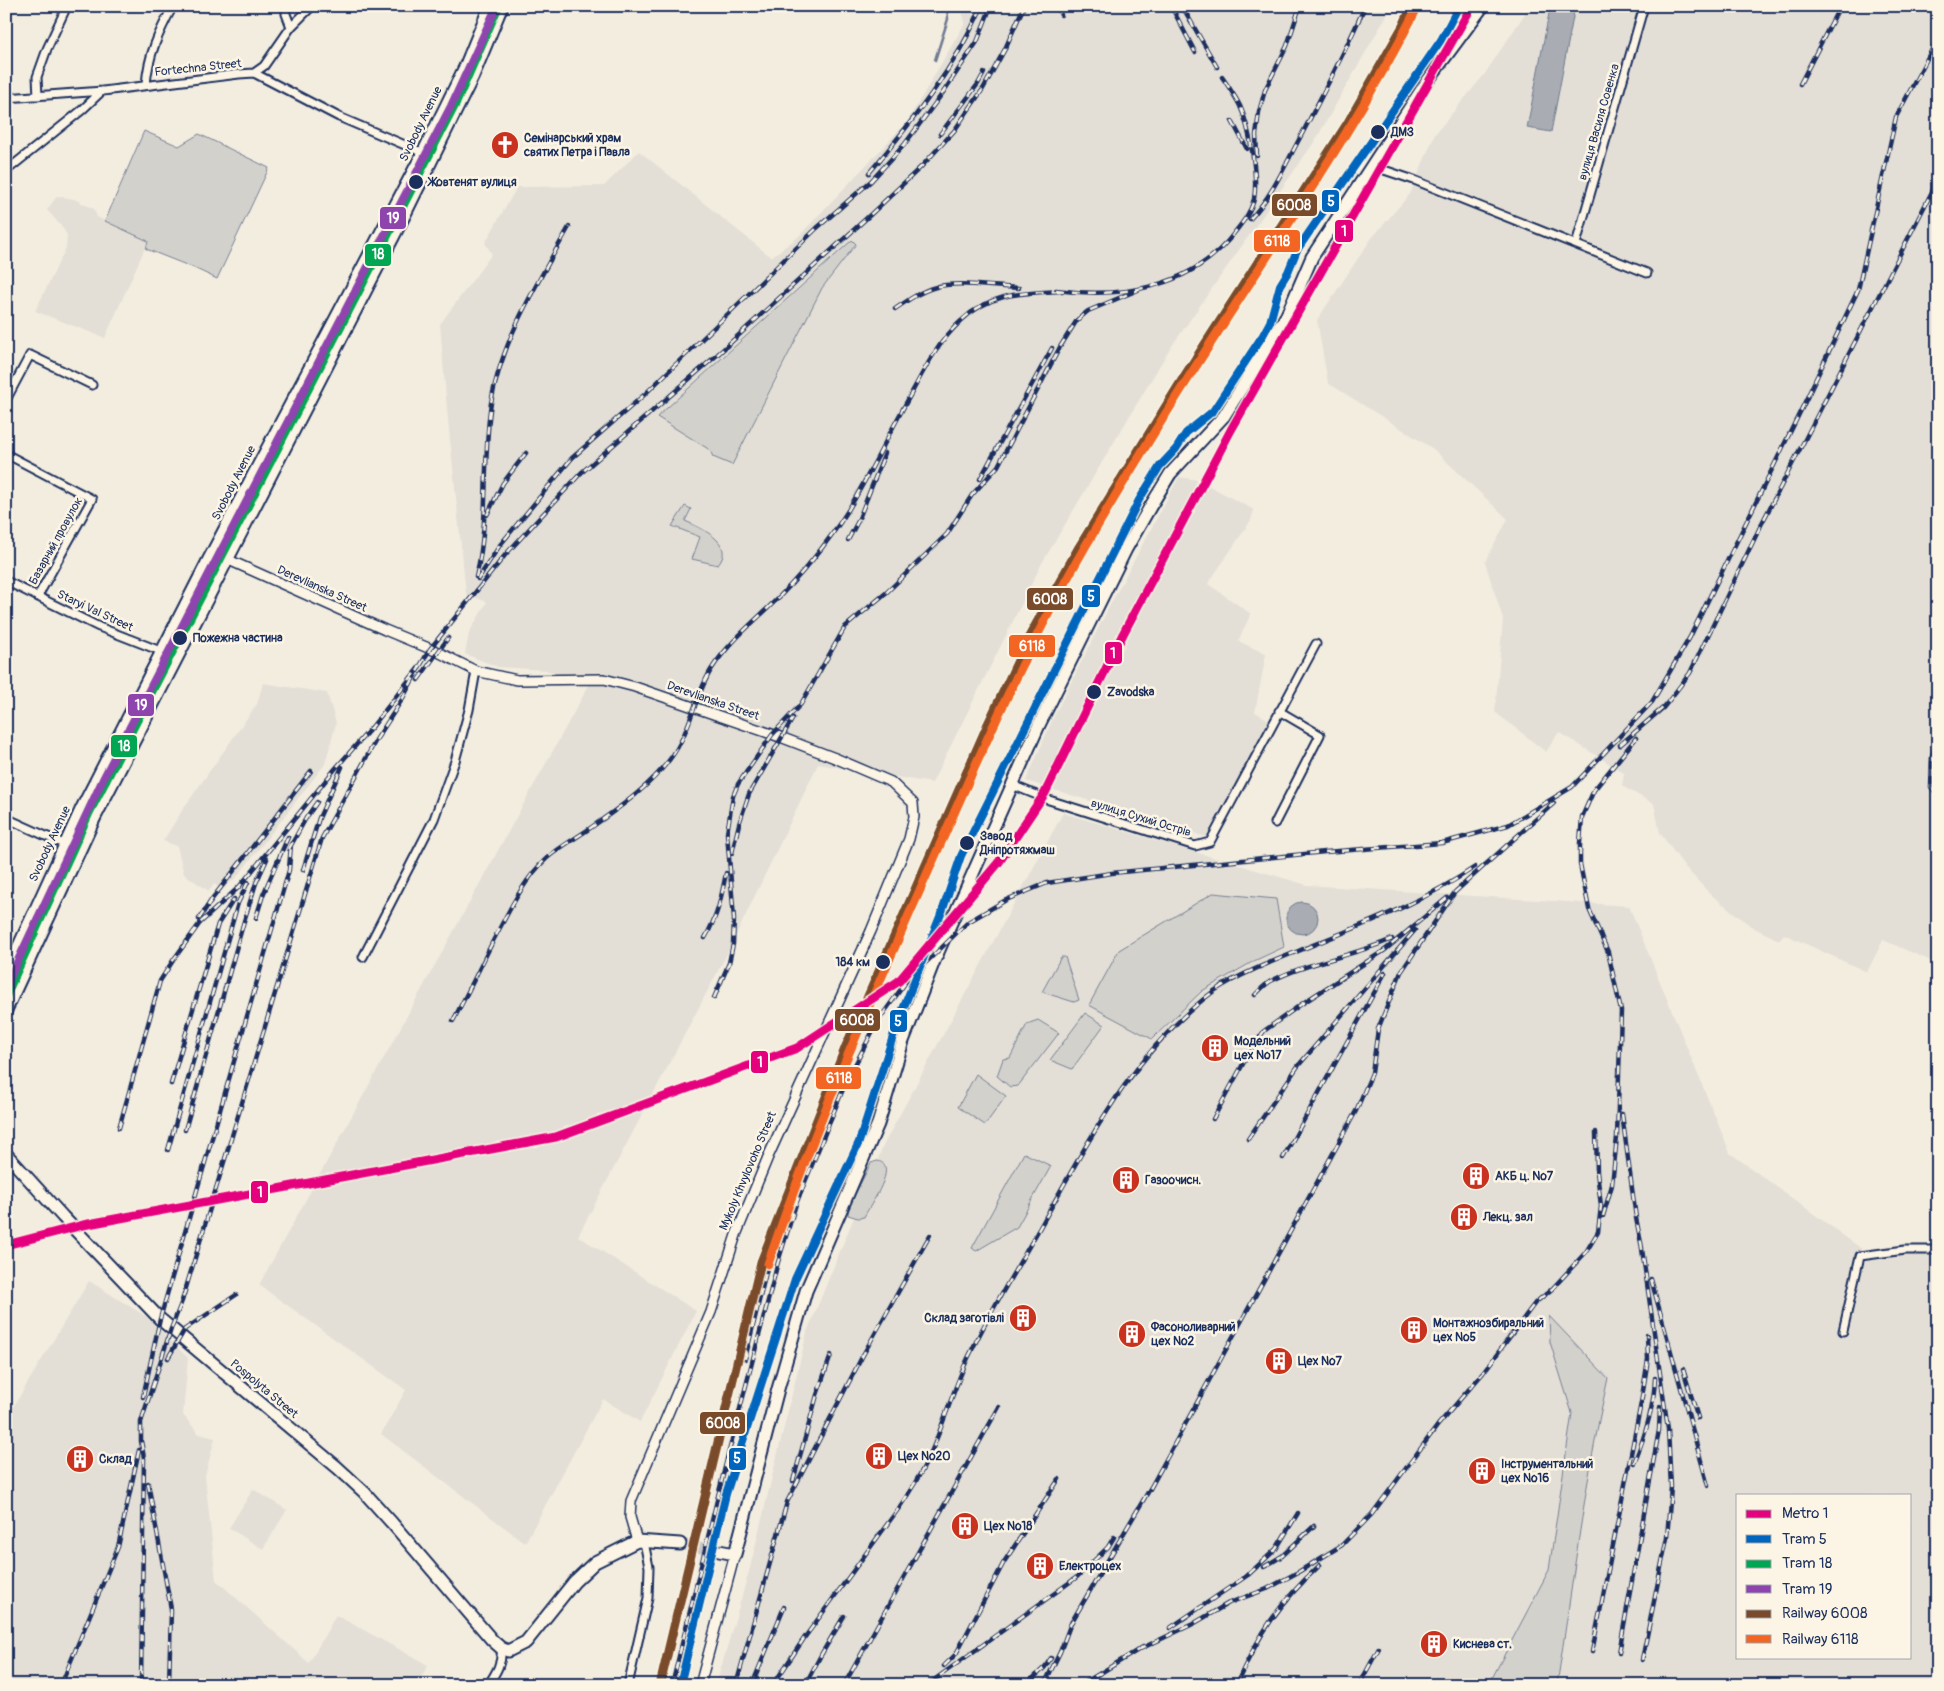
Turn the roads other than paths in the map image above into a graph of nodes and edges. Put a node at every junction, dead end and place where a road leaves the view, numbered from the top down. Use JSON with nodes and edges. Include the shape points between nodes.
{"nodes":[{"id":1,"x":67,"y":6,"type":"edge"},
{"id":2,"x":173,"y":6,"type":"edge"},
{"id":3,"x":286,"y":6,"type":"edge"},
{"id":4,"x":312,"y":6,"type":"edge"},
{"id":5,"x":490,"y":6,"type":"edge"},
{"id":6,"x":502,"y":6,"type":"edge"},
{"id":7,"x":1644,"y":6,"type":"edge"},
{"id":8,"x":1482,"y":8,"type":"edge"},
{"id":9,"x":291,"y":27,"type":"junction"},
{"id":10,"x":254,"y":73,"type":"junction"},
{"id":11,"x":146,"y":85,"type":"junction"},
{"id":12,"x":103,"y":91,"type":"junction"},
{"id":13,"x":38,"y":96,"type":"junction"},
{"id":14,"x":6,"y":98,"type":"edge"},
{"id":15,"x":428,"y":155,"type":"junction"},
{"id":16,"x":1372,"y":166,"type":"junction"},
{"id":17,"x":6,"y":171,"type":"edge"},
{"id":18,"x":1576,"y":244,"type":"junction"},
{"id":19,"x":1647,"y":273,"type":"dead end"},
{"id":20,"x":92,"y":385,"type":"dead end"},
{"id":21,"x":6,"y":400,"type":"edge"},
{"id":22,"x":6,"y":454,"type":"edge"},
{"id":23,"x":213,"y":553,"type":"junction"},
{"id":24,"x":228,"y":561,"type":"junction"},
{"id":25,"x":6,"y":581,"type":"edge"},
{"id":26,"x":38,"y":596,"type":"junction"},
{"id":27,"x":1316,"y":644,"type":"dead end"},
{"id":28,"x":162,"y":651,"type":"junction"},
{"id":29,"x":176,"y":657,"type":"junction"},
{"id":30,"x":476,"y":671,"type":"junction"},
{"id":31,"x":1279,"y":711,"type":"junction"},
{"id":32,"x":1012,"y":785,"type":"junction"},
{"id":33,"x":914,"y":817,"type":"joint"},
{"id":34,"x":6,"y":818,"type":"edge"},
{"id":35,"x":1274,"y":823,"type":"dead end"},
{"id":36,"x":65,"y":845,"type":"junction"},
{"id":37,"x":79,"y":851,"type":"junction"},
{"id":38,"x":363,"y":957,"type":"dead end"},
{"id":39,"x":6,"y":974,"type":"edge"},
{"id":40,"x":6,"y":1010,"type":"edge"},
{"id":41,"x":6,"y":1154,"type":"edge"},
{"id":42,"x":1938,"y":1250,"type":"edge"},
{"id":43,"x":1843,"y":1331,"type":"dead end"},
{"id":44,"x":640,"y":1541,"type":"junction"},
{"id":45,"x":680,"y":1544,"type":"tunnel mouth"},
{"id":46,"x":719,"y":1551,"type":"tunnel mouth"},
{"id":47,"x":735,"y":1554,"type":"junction"},
{"id":48,"x":501,"y":1648,"type":"junction"},
{"id":49,"x":488,"y":1685,"type":"edge"},
{"id":50,"x":628,"y":1685,"type":"edge"},
{"id":51,"x":700,"y":1685,"type":"edge"}],
"edges":[{"from":1,"to":13,"type":"street","via":[[37,76]]},
{"from":2,"to":11,"type":"street","via":[[148,63]]},
{"from":3,"to":9,"type":"street"},
{"from":4,"to":9,"type":"street"},
{"from":5,"to":15,"type":"highway","name":"Svobody Avenue"},
{"from":6,"to":15,"type":"highway","name":"Svobody Avenue","via":[[473,76]]},
{"from":7,"to":18,"type":"street","name":"вулиця Василя Совенка"},
{"from":8,"to":16,"type":"highway","via":[[1426,83]]},
{"from":9,"to":10,"type":"street","via":[[264,66]]},
{"from":10,"to":11,"type":"street","name":"Fortechna Street"},
{"from":10,"to":15,"type":"street","name":"Fortechna Street","via":[[339,117]]},
{"from":11,"to":12,"type":"street","name":"Fortechna Street"},
{"from":12,"to":13,"type":"street","name":"Fortechna Street"},
{"from":12,"to":17,"type":"street"},
{"from":13,"to":14,"type":"street","name":"Fortechna Street"},
{"from":15,"to":23,"type":"highway","name":"Svobody Avenue"},
{"from":15,"to":24,"type":"highway","name":"Svobody Avenue"},
{"from":16,"to":18,"type":"street"},
{"from":16,"to":32,"type":"highway","via":[[1312,257],[1287,315],[1224,416],[1170,474],[1150,507],[1066,670]]},
{"from":18,"to":19,"type":"street"},
{"from":20,"to":21,"type":"street","via":[[30,355]]},
{"from":22,"to":26,"type":"street","name":"Базарний провулок","via":[[91,497]]},
{"from":23,"to":24,"type":"street","name":"Derevlianska Street"},
{"from":23,"to":28,"type":"highway","name":"Svobody Avenue"},
{"from":24,"to":29,"type":"highway","name":"Svobody Avenue"},
{"from":24,"to":30,"type":"street","name":"Derevlianska Street"},
{"from":25,"to":26,"type":"street","name":"Staryi Val Street"},
{"from":26,"to":28,"type":"street","name":"Staryi Val Street","via":[[99,627]]},
{"from":27,"to":31,"type":"street","name":"вулиця Сухий Острів"},
{"from":28,"to":29,"type":"street","name":"Staryi Val Street"},
{"from":28,"to":36,"type":"highway","name":"Svobody Avenue"},
{"from":29,"to":37,"type":"highway","name":"Svobody Avenue"},
{"from":30,"to":33,"type":"street","name":"Derevlianska Street","via":[[517,680],[604,679],[635,687],[783,738],[892,782],[913,803]]},
{"from":30,"to":38,"type":"street","via":[[455,761],[434,819]]},
{"from":31,"to":32,"type":"street","name":"вулиця Сухий Острів","via":[[1210,842],[1195,846]]},
{"from":31,"to":35,"type":"street","via":[[1320,735]]},
{"from":32,"to":47,"type":"highway","via":[[934,961],[903,1041],[878,1124],[806,1291]]},
{"from":33,"to":44,"type":"street","name":"Mykoly Khvylovoho Street","via":[[909,839],[871,930],[768,1157],[736,1235],[711,1312],[630,1502],[632,1523]]},
{"from":34,"to":36,"type":"street"},
{"from":36,"to":37,"type":"street"},
{"from":36,"to":39,"type":"highway","name":"Svobody Avenue"},
{"from":37,"to":40,"type":"highway","name":"Svobody Avenue"},
{"from":41,"to":48,"type":"highway","name":"Pospolyta Street","via":[[160,1319],[364,1492]]},
{"from":42,"to":43,"type":"street","via":[[1905,1250],[1860,1256]]},
{"from":44,"to":45,"type":"highway"},
{"from":44,"to":48,"type":"highway","via":[[595,1562],[574,1582],[526,1642],[508,1651]]},
{"from":44,"to":50,"type":"street","name":"Mykoly Khvylovoho Street","via":[[649,1568],[648,1598]]},
{"from":46,"to":47,"type":"highway"},
{"from":47,"to":51,"type":"street"},
{"from":48,"to":49,"type":"street","via":[[499,1665]]}]}
